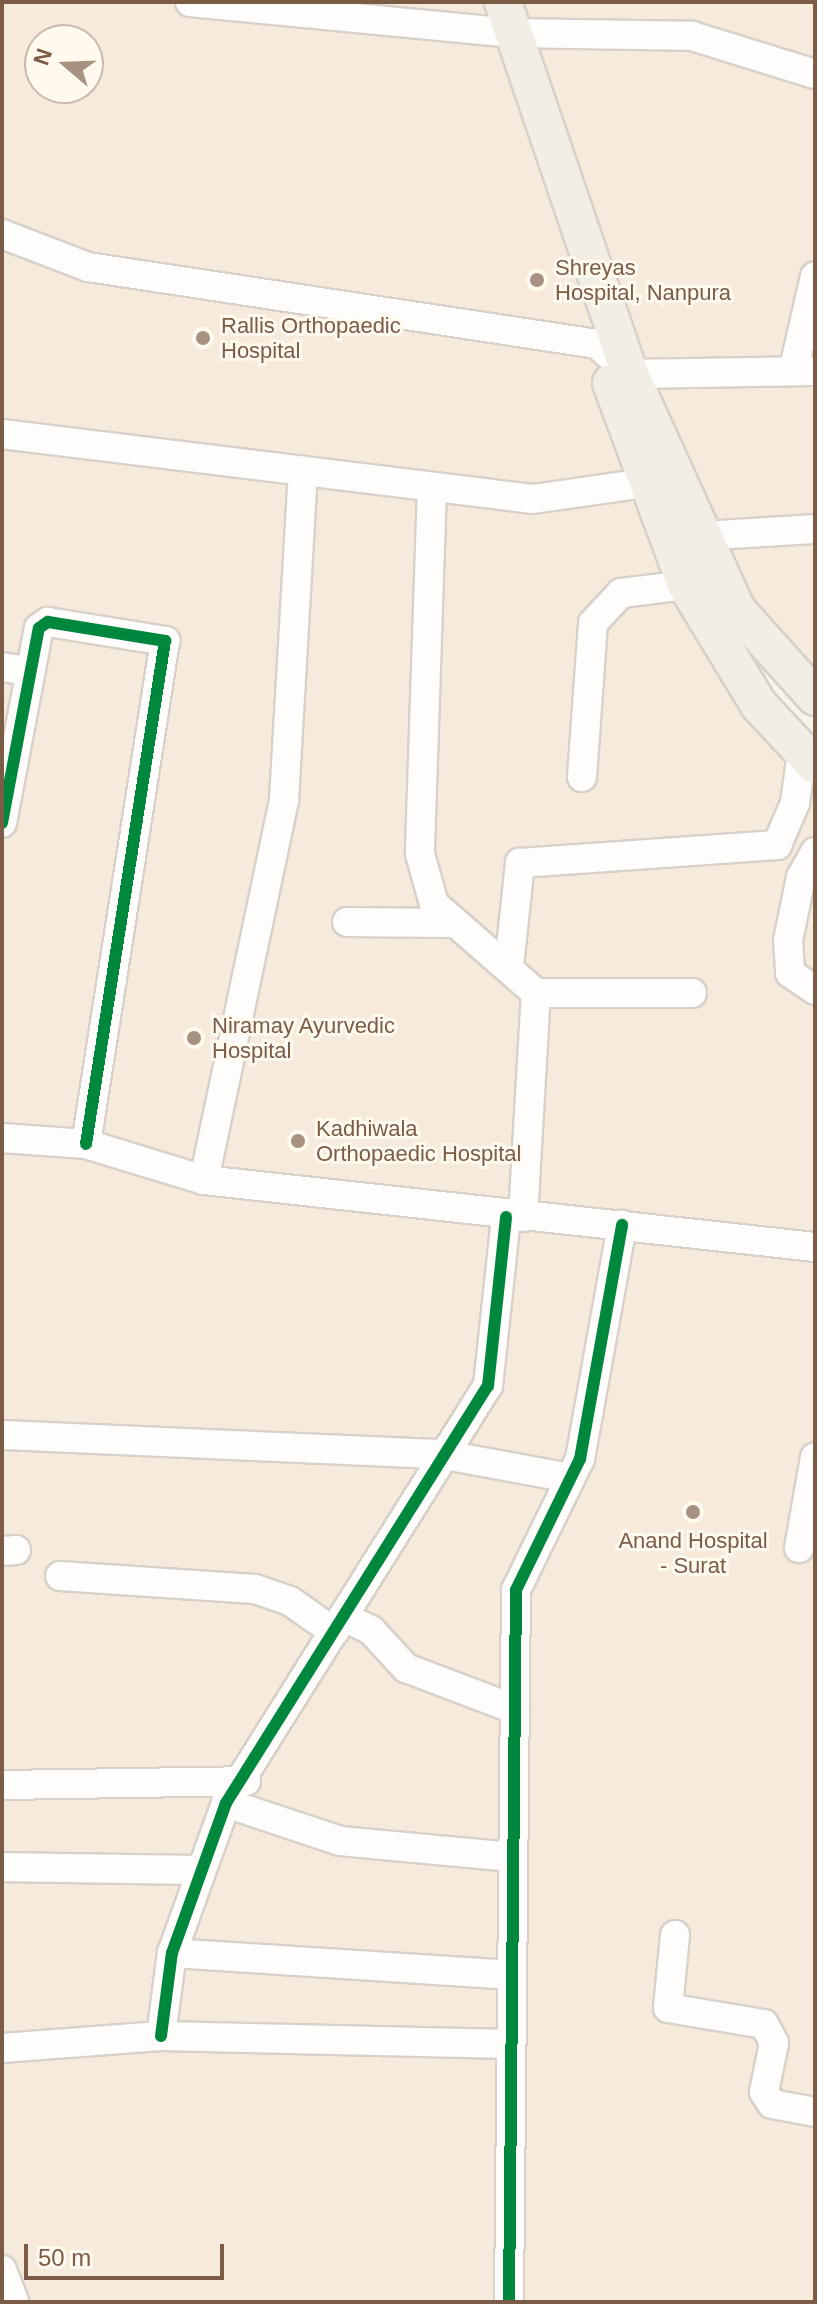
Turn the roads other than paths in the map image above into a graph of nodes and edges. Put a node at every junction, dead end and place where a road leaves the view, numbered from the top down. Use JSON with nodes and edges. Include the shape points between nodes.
{"nodes":[{"id":1,"x":190,"y":2,"type":"edge"},
{"id":2,"x":507,"y":17,"type":"edge"},
{"id":3,"x":815,"y":74,"type":"edge"},
{"id":4,"x":2,"y":234,"type":"edge"},
{"id":5,"x":815,"y":276,"type":"edge"},
{"id":6,"x":604,"y":305,"type":"junction"},
{"id":7,"x":597,"y":344,"type":"junction"},
{"id":8,"x":805,"y":370,"type":"edge"},
{"id":9,"x":630,"y":374,"type":"junction"},
{"id":10,"x":2,"y":434,"type":"edge"},
{"id":11,"x":303,"y":471,"type":"junction"},
{"id":12,"x":646,"y":483,"type":"junction"},
{"id":13,"x":432,"y":487,"type":"junction"},
{"id":14,"x":815,"y":529,"type":"edge"},
{"id":15,"x":688,"y":536,"type":"junction"},
{"id":16,"x":686,"y":585,"type":"junction"},
{"id":17,"x":14,"y":669,"type":"edge"},
{"id":18,"x":815,"y":697,"type":"edge"},
{"id":19,"x":808,"y":759,"type":"edge"},
{"id":20,"x":582,"y":777,"type":"dead end"},
{"id":21,"x":2,"y":818,"type":"edge"},
{"id":22,"x":785,"y":834,"type":"junction"},
{"id":23,"x":812,"y":855,"type":"edge"},
{"id":24,"x":347,"y":922,"type":"dead end"},
{"id":25,"x":449,"y":923,"type":"junction"},
{"id":26,"x":509,"y":966,"type":"junction"},
{"id":27,"x":815,"y":990,"type":"edge"},
{"id":28,"x":536,"y":993,"type":"junction"},
{"id":29,"x":692,"y":993,"type":"dead end"},
{"id":30,"x":2,"y":1138,"type":"edge"},
{"id":31,"x":86,"y":1144,"type":"junction"},
{"id":32,"x":204,"y":1180,"type":"junction"},
{"id":33,"x":514,"y":1217,"type":"junction"},
{"id":34,"x":622,"y":1225,"type":"junction"},
{"id":35,"x":815,"y":1247,"type":"edge"},
{"id":36,"x":2,"y":1435,"type":"edge"},
{"id":37,"x":440,"y":1454,"type":"junction"},
{"id":38,"x":815,"y":1457,"type":"edge"},
{"id":39,"x":570,"y":1478,"type":"junction"},
{"id":40,"x":799,"y":1548,"type":"dead end"},
{"id":41,"x":60,"y":1576,"type":"dead end"},
{"id":42,"x":339,"y":1625,"type":"junction"},
{"id":43,"x":514,"y":1709,"type":"junction"},
{"id":44,"x":246,"y":1781,"type":"junction"},
{"id":45,"x":2,"y":1785,"type":"edge"},
{"id":46,"x":226,"y":1803,"type":"junction"},
{"id":47,"x":512,"y":1857,"type":"junction"},
{"id":48,"x":2,"y":1867,"type":"edge"},
{"id":49,"x":200,"y":1870,"type":"junction"},
{"id":50,"x":675,"y":1935,"type":"dead end"},
{"id":51,"x":172,"y":1953,"type":"junction"},
{"id":52,"x":510,"y":1975,"type":"junction"},
{"id":53,"x":161,"y":2036,"type":"junction"},
{"id":54,"x":509,"y":2044,"type":"junction"},
{"id":55,"x":2,"y":2048,"type":"edge"},
{"id":56,"x":815,"y":2112,"type":"edge"},
{"id":57,"x":2,"y":2270,"type":"edge"},
{"id":58,"x":14,"y":2302,"type":"edge"},
{"id":59,"x":509,"y":2302,"type":"edge"}],
"edges":[{"from":1,"to":2,"type":"street"},
{"from":2,"to":3,"type":"street","via":[[692,36]]},
{"from":2,"to":6,"type":"main road"},
{"from":4,"to":7,"type":"street","via":[[88,267]]},
{"from":5,"to":8,"type":"street"},
{"from":6,"to":7,"type":"main road"},
{"from":6,"to":9,"type":"main road"},
{"from":7,"to":9,"type":"street"},
{"from":7,"to":12,"type":"main road"},
{"from":8,"to":9,"type":"street"},
{"from":9,"to":15,"type":"main road"},
{"from":10,"to":11,"type":"street"},
{"from":11,"to":13,"type":"street"},
{"from":11,"to":32,"type":"street","via":[[284,800]]},
{"from":12,"to":13,"type":"street","via":[[533,499]]},
{"from":12,"to":15,"type":"main road"},
{"from":13,"to":25,"type":"street","via":[[420,854],[424,883]]},
{"from":14,"to":15,"type":"street"},
{"from":15,"to":16,"type":"main road"},
{"from":15,"to":18,"type":"main road","via":[[751,634]]},
{"from":16,"to":19,"type":"main road","via":[[759,705]]},
{"from":16,"to":20,"type":"street","via":[[621,593],[593,623]]},
{"from":17,"to":21,"type":"street"},
{"from":17,"to":31,"type":"street","via":[[48,622],[165,641]]},
{"from":19,"to":22,"type":"street"},
{"from":22,"to":23,"type":"street"},
{"from":22,"to":26,"type":"street","via":[[758,850],[520,863]]},
{"from":23,"to":27,"type":"street","via":[[788,941],[790,973]]},
{"from":24,"to":25,"type":"street"},
{"from":25,"to":26,"type":"street"},
{"from":26,"to":28,"type":"street"},
{"from":28,"to":29,"type":"street"},
{"from":28,"to":33,"type":"street"},
{"from":30,"to":31,"type":"street"},
{"from":31,"to":32,"type":"street"},
{"from":32,"to":33,"type":"street"},
{"from":33,"to":34,"type":"street"},
{"from":33,"to":37,"type":"street","via":[[488,1386]]},
{"from":34,"to":35,"type":"street"},
{"from":34,"to":39,"type":"street"},
{"from":36,"to":37,"type":"street"},
{"from":37,"to":39,"type":"street"},
{"from":37,"to":42,"type":"street"},
{"from":38,"to":40,"type":"street"},
{"from":39,"to":43,"type":"street","via":[[516,1590]]},
{"from":41,"to":42,"type":"street","via":[[255,1589]]},
{"from":42,"to":43,"type":"street","via":[[371,1630],[406,1668]]},
{"from":42,"to":44,"type":"street"},
{"from":43,"to":47,"type":"street"},
{"from":44,"to":45,"type":"street"},
{"from":44,"to":46,"type":"street"},
{"from":46,"to":47,"type":"street","via":[[340,1841]]},
{"from":46,"to":49,"type":"street"},
{"from":47,"to":52,"type":"street"},
{"from":48,"to":49,"type":"street"},
{"from":49,"to":51,"type":"street"},
{"from":50,"to":56,"type":"street","via":[[668,2008],[764,2024],[774,2043],[764,2092],[772,2104]]},
{"from":51,"to":52,"type":"street"},
{"from":51,"to":53,"type":"street"},
{"from":52,"to":54,"type":"street"},
{"from":53,"to":54,"type":"street"},
{"from":53,"to":55,"type":"street"},
{"from":54,"to":59,"type":"street"},
{"from":57,"to":58,"type":"street"}]}
